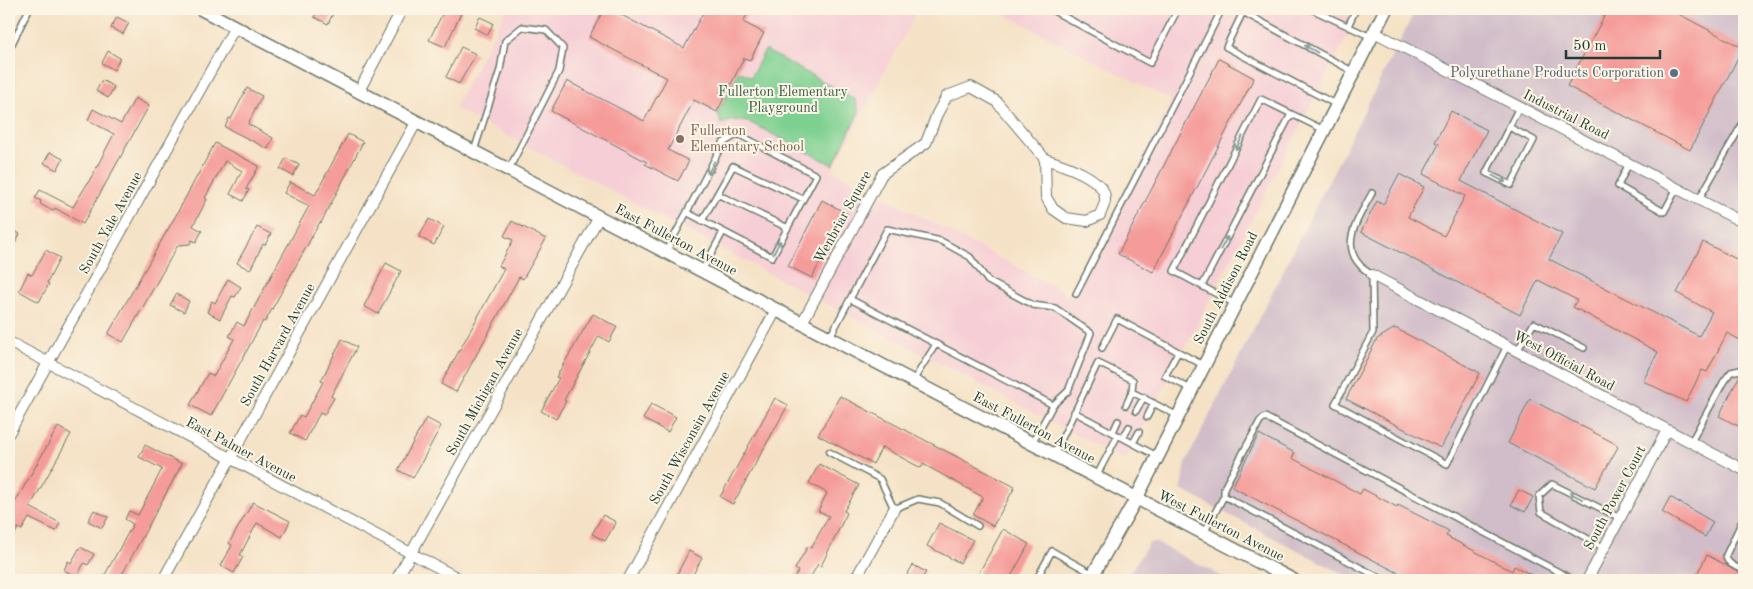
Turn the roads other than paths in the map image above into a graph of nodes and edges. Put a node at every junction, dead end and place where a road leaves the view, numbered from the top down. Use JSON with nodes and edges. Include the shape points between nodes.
{"nodes":[{"id":1,"x":29,"y":9,"type":"edge"},
{"id":2,"x":201,"y":9,"type":"edge"},
{"id":3,"x":402,"y":9,"type":"edge"},
{"id":4,"x":1050,"y":9,"type":"edge"},
{"id":5,"x":1178,"y":9,"type":"edge"},
{"id":6,"x":1222,"y":9,"type":"edge"},
{"id":7,"x":1311,"y":9,"type":"edge"},
{"id":8,"x":1356,"y":9,"type":"edge"},
{"id":9,"x":1386,"y":9,"type":"edge"},
{"id":10,"x":1348,"y":26,"type":"junction"},
{"id":11,"x":236,"y":27,"type":"junction"},
{"id":12,"x":1373,"y":34,"type":"junction"},
{"id":13,"x":9,"y":50,"type":"edge"},
{"id":14,"x":1354,"y":73,"type":"junction"},
{"id":15,"x":359,"y":91,"type":"junction"},
{"id":16,"x":1337,"y":105,"type":"junction"},
{"id":17,"x":1520,"y":106,"type":"junction"},
{"id":18,"x":1291,"y":114,"type":"junction"},
{"id":19,"x":417,"y":121,"type":"junction"},
{"id":20,"x":1744,"y":121,"type":"edge"},
{"id":21,"x":1509,"y":126,"type":"junction"},
{"id":22,"x":1324,"y":130,"type":"junction"},
{"id":23,"x":474,"y":152,"type":"junction"},
{"id":24,"x":1045,"y":159,"type":"junction"},
{"id":25,"x":1629,"y":163,"type":"junction"},
{"id":26,"x":508,"y":169,"type":"junction"},
{"id":27,"x":1677,"y":188,"type":"junction"},
{"id":28,"x":1372,"y":193,"type":"dead end"},
{"id":29,"x":717,"y":194,"type":"junction"},
{"id":30,"x":803,"y":199,"type":"junction"},
{"id":31,"x":1699,"y":199,"type":"junction"},
{"id":32,"x":688,"y":213,"type":"junction"},
{"id":33,"x":599,"y":217,"type":"junction"},
{"id":34,"x":702,"y":221,"type":"junction"},
{"id":35,"x":1744,"y":223,"type":"edge"},
{"id":36,"x":788,"y":228,"type":"junction"},
{"id":37,"x":723,"y":232,"type":"junction"},
{"id":38,"x":666,"y":252,"type":"junction"},
{"id":39,"x":702,"y":271,"type":"junction"},
{"id":40,"x":1372,"y":275,"type":"junction"},
{"id":41,"x":1202,"y":286,"type":"junction"},
{"id":42,"x":1076,"y":294,"type":"dead end"},
{"id":43,"x":850,"y":299,"type":"junction"},
{"id":44,"x":1235,"y":304,"type":"junction"},
{"id":45,"x":776,"y":310,"type":"junction"},
{"id":46,"x":802,"y":322,"type":"junction"},
{"id":47,"x":830,"y":337,"type":"junction"},
{"id":48,"x":9,"y":342,"type":"edge"},
{"id":49,"x":936,"y":344,"type":"junction"},
{"id":50,"x":1507,"y":346,"type":"junction"},
{"id":51,"x":1102,"y":348,"type":"dead end"},
{"id":52,"x":1584,"y":348,"type":"dead end"},
{"id":53,"x":1517,"y":351,"type":"junction"},
{"id":54,"x":1178,"y":352,"type":"junction"},
{"id":55,"x":48,"y":363,"type":"junction"},
{"id":56,"x":1204,"y":365,"type":"junction"},
{"id":57,"x":1744,"y":372,"type":"edge"},
{"id":58,"x":913,"y":381,"type":"junction"},
{"id":59,"x":1192,"y":390,"type":"junction"},
{"id":60,"x":1132,"y":392,"type":"junction"},
{"id":61,"x":1144,"y":397,"type":"junction"},
{"id":62,"x":1154,"y":403,"type":"junction"},
{"id":63,"x":1052,"y":405,"type":"junction"},
{"id":64,"x":1126,"y":405,"type":"dead end"},
{"id":65,"x":1136,"y":411,"type":"dead end"},
{"id":66,"x":1074,"y":412,"type":"junction"},
{"id":67,"x":1178,"y":416,"type":"junction"},
{"id":68,"x":1146,"y":417,"type":"dead end"},
{"id":69,"x":1118,"y":421,"type":"dead end"},
{"id":70,"x":1129,"y":427,"type":"dead end"},
{"id":71,"x":1667,"y":430,"type":"junction"},
{"id":72,"x":1139,"y":432,"type":"dead end"},
{"id":73,"x":9,"y":433,"type":"edge"},
{"id":74,"x":1115,"y":434,"type":"junction"},
{"id":75,"x":1123,"y":438,"type":"junction"},
{"id":76,"x":1691,"y":442,"type":"junction"},
{"id":77,"x":1133,"y":443,"type":"junction"},
{"id":78,"x":1032,"y":444,"type":"junction"},
{"id":79,"x":829,"y":452,"type":"dead end"},
{"id":80,"x":1053,"y":455,"type":"junction"},
{"id":81,"x":1158,"y":456,"type":"junction"},
{"id":82,"x":230,"y":460,"type":"junction"},
{"id":83,"x":1744,"y":470,"type":"edge"},
{"id":84,"x":1096,"y":478,"type":"junction"},
{"id":85,"x":1224,"y":496,"type":"junction"},
{"id":86,"x":1136,"y":499,"type":"junction"},
{"id":87,"x":894,"y":509,"type":"junction"},
{"id":88,"x":1744,"y":517,"type":"edge"},
{"id":89,"x":1620,"y":518,"type":"junction"},
{"id":90,"x":978,"y":526,"type":"dead end"},
{"id":91,"x":1204,"y":534,"type":"junction"},
{"id":92,"x":1604,"y":548,"type":"junction"},
{"id":93,"x":411,"y":553,"type":"junction"},
{"id":94,"x":1744,"y":571,"type":"edge"},
{"id":95,"x":1092,"y":577,"type":"edge"},
{"id":96,"x":1590,"y":579,"type":"edge"},
{"id":97,"x":163,"y":580,"type":"edge"},
{"id":98,"x":396,"y":580,"type":"edge"},
{"id":99,"x":462,"y":580,"type":"edge"},
{"id":100,"x":628,"y":580,"type":"edge"},
{"id":101,"x":855,"y":580,"type":"edge"},
{"id":102,"x":1036,"y":580,"type":"edge"},
{"id":103,"x":1293,"y":580,"type":"edge"},
{"id":104,"x":1384,"y":580,"type":"edge"},
{"id":105,"x":1574,"y":580,"type":"edge"}],
"edges":[{"from":1,"to":13,"type":"lane"},
{"from":2,"to":11,"type":"street","name":"East Fullerton Avenue"},
{"from":3,"to":15,"type":"street"},
{"from":4,"to":5,"type":"lane","via":[[1150,63]]},
{"from":6,"to":42,"type":"lane"},
{"from":7,"to":10,"type":"lane"},
{"from":8,"to":10,"type":"lane"},
{"from":9,"to":12,"type":"street","name":"South Addison Road"},
{"from":10,"to":12,"type":"lane"},
{"from":11,"to":15,"type":"street","name":"East Fullerton Avenue"},
{"from":11,"to":55,"type":"street","name":"South Yale Avenue"},
{"from":12,"to":14,"type":"street","name":"South Addison Road"},
{"from":12,"to":17,"type":"street","name":"Industrial Road"},
{"from":14,"to":16,"type":"street","name":"South Addison Road"},
{"from":14,"to":16,"type":"lane","one_way":true,"via":[[1243,12],[1226,47]]},
{"from":15,"to":19,"type":"street","name":"East Fullerton Avenue"},
{"from":16,"to":22,"type":"street","name":"South Addison Road"},
{"from":17,"to":21,"type":"lane"},
{"from":17,"to":25,"type":"street","name":"Industrial Road"},
{"from":18,"to":22,"type":"lane"},
{"from":41,"to":18,"type":"lane","one_way":true},
{"from":18,"to":41,"type":"lane","one_way":true,"via":[[1262,99],[1174,271]]},
{"from":19,"to":23,"type":"street","name":"East Fullerton Avenue"},
{"from":19,"to":82,"type":"street","name":"South Harvard Avenue"},
{"from":20,"to":31,"type":"lane"},
{"from":21,"to":21,"type":"lane","one_way":true,"via":[[1486,173],[1511,185],[1534,140]]},
{"from":22,"to":44,"type":"street","name":"South Addison Road"},
{"from":23,"to":26,"type":"street","name":"East Fullerton Avenue"},
{"from":23,"to":26,"type":"lane","via":[[500,70],[505,41],[522,27],[546,30],[563,48],[559,71]]},
{"from":24,"to":24,"type":"street","via":[[1068,166],[1102,188],[1105,200],[1100,215],[1087,221],[1066,218],[1053,209],[1046,197]]},
{"from":24,"to":46,"type":"street","name":"Wenbriar Square","via":[[996,101],[971,87],[946,96],[926,143],[882,174]]},
{"from":25,"to":27,"type":"street","name":"Industrial Road"},
{"from":25,"to":27,"type":"lane","via":[[1618,186],[1664,212]]},
{"from":26,"to":33,"type":"street","name":"East Fullerton Avenue"},
{"from":27,"to":31,"type":"street","name":"Industrial Road"},
{"from":28,"to":40,"type":"lane","via":[[1352,232],[1352,244],[1359,264]]},
{"from":29,"to":30,"type":"lane","via":[[733,166]]},
{"from":29,"to":34,"type":"lane"},
{"from":29,"to":36,"type":"lane"},
{"from":30,"to":32,"type":"lane","one_way":true,"via":[[816,175],[738,134],[723,143]]},
{"from":30,"to":36,"type":"lane"},
{"from":31,"to":35,"type":"street","name":"Industrial Road"},
{"from":32,"to":34,"type":"lane"},
{"from":32,"to":38,"type":"lane"},
{"from":33,"to":38,"type":"street","name":"East Fullerton Avenue"},
{"from":33,"to":93,"type":"street","name":"South Michigan Avenue"},
{"from":34,"to":37,"type":"lane"},
{"from":37,"to":36,"type":"lane","one_way":true,"via":[[772,257]]},
{"from":37,"to":39,"type":"lane"},
{"from":38,"to":39,"type":"street","name":"East Fullerton Avenue"},
{"from":39,"to":45,"type":"street","name":"East Fullerton Avenue"},
{"from":40,"to":50,"type":"street","name":"West Official Road"},
{"from":40,"to":50,"type":"lane","via":[[1373,332],[1335,404],[1447,464]]},
{"from":41,"to":44,"type":"lane"},
{"from":43,"to":47,"type":"lane"},
{"from":43,"to":49,"type":"lane"},
{"from":43,"to":63,"type":"lane","via":[[887,229],[941,241],[970,257],[988,281],[1033,305],[1055,308],[1091,333],[1068,391]]},
{"from":44,"to":56,"type":"street","name":"South Addison Road"},
{"from":45,"to":46,"type":"street","name":"East Fullerton Avenue"},
{"from":45,"to":100,"type":"street","name":"South Wisconsin Avenue"},
{"from":46,"to":47,"type":"street","name":"East Fullerton Avenue"},
{"from":47,"to":58,"type":"street","name":"East Fullerton Avenue"},
{"from":48,"to":55,"type":"street","name":"East Palmer Avenue"},
{"from":49,"to":58,"type":"lane"},
{"from":49,"to":63,"type":"lane"},
{"from":50,"to":53,"type":"street","name":"West Official Road"},
{"from":51,"to":54,"type":"lane","via":[[1117,319]]},
{"from":52,"to":53,"type":"lane","via":[[1534,323]]},
{"from":53,"to":71,"type":"street","name":"West Official Road"},
{"from":54,"to":56,"type":"lane"},
{"from":54,"to":59,"type":"lane","via":[[1166,376]]},
{"from":55,"to":73,"type":"street","name":"South Yale Avenue"},
{"from":55,"to":82,"type":"street","name":"East Palmer Avenue"},
{"from":56,"to":59,"type":"street","name":"South Addison Road"},
{"from":57,"to":76,"type":"lane","via":[[1730,372]]},
{"from":58,"to":78,"type":"street","name":"East Fullerton Avenue"},
{"from":59,"to":67,"type":"street","name":"South Addison Road"},
{"from":60,"to":61,"type":"lane"},
{"from":60,"to":64,"type":"lane"},
{"from":60,"to":66,"type":"lane","via":[[1133,380],[1098,363]]},
{"from":61,"to":62,"type":"lane"},
{"from":61,"to":65,"type":"lane"},
{"from":62,"to":67,"type":"lane"},
{"from":62,"to":68,"type":"lane"},
{"from":63,"to":78,"type":"lane"},
{"from":66,"to":74,"type":"lane"},
{"from":66,"to":80,"type":"lane"},
{"from":67,"to":81,"type":"street","name":"South Addison Road"},
{"from":69,"to":74,"type":"lane"},
{"from":70,"to":75,"type":"lane"},
{"from":71,"to":76,"type":"street","name":"West Official Road"},
{"from":71,"to":89,"type":"street","name":"South Power Court"},
{"from":72,"to":77,"type":"lane"},
{"from":74,"to":75,"type":"lane"},
{"from":74,"to":84,"type":"lane"},
{"from":75,"to":77,"type":"lane"},
{"from":76,"to":83,"type":"street","name":"West Official Road"},
{"from":77,"to":81,"type":"lane"},
{"from":78,"to":80,"type":"street","name":"East Fullerton Avenue"},
{"from":79,"to":87,"type":"lane","via":[[880,479]]},
{"from":80,"to":84,"type":"street","name":"East Fullerton Avenue"},
{"from":81,"to":86,"type":"street","name":"South Addison Road"},
{"from":82,"to":93,"type":"street","name":"East Palmer Avenue"},
{"from":82,"to":97,"type":"street","name":"South Harvard Avenue"},
{"from":84,"to":86,"type":"street","name":"East Fullerton Avenue"},
{"from":85,"to":91,"type":"lane"},
{"from":85,"to":104,"type":"lane"},
{"from":85,"to":105,"type":"lane","via":[[1224,488],[1265,417]]},
{"from":86,"to":91,"type":"street","name":"West Fullerton Avenue"},
{"from":86,"to":95,"type":"street","name":"South Addison Road"},
{"from":87,"to":90,"type":"lane","via":[[918,499],[940,503]]},
{"from":87,"to":101,"type":"street"},
{"from":88,"to":94,"type":"lane","via":[[1726,559]]},
{"from":89,"to":92,"type":"street","name":"South Power Court"},
{"from":89,"to":92,"type":"lane","one_way":true,"via":[[1552,484],[1540,496],[1541,512]]},
{"from":91,"to":103,"type":"street","name":"West Fullerton Avenue"},
{"from":92,"to":96,"type":"street","name":"South Power Court"},
{"from":93,"to":98,"type":"street","name":"South Michigan Avenue"},
{"from":93,"to":99,"type":"street","name":"East Palmer Avenue"},
{"from":95,"to":102,"type":"lane","via":[[1052,551]]}]}
